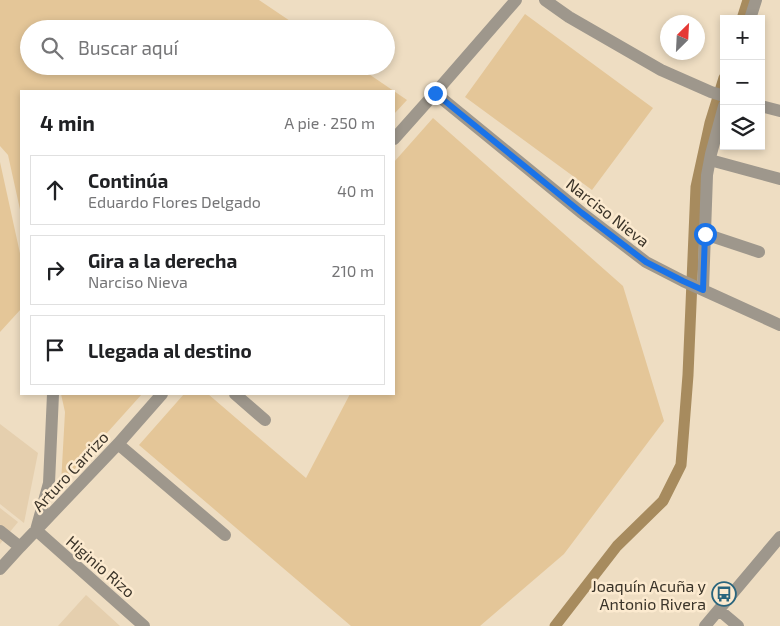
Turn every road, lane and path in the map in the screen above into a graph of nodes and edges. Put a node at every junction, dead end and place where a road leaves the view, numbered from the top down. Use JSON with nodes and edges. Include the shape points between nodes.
{"nodes":[{"id":1,"x":516,"y":0,"type":"edge"},
{"id":2,"x":545,"y":0,"type":"edge"},
{"id":3,"x":756,"y":0,"type":"edge"},
{"id":4,"x":751,"y":15,"type":"edge"},
{"id":5,"x":435,"y":93,"type":"junction"},
{"id":6,"x":720,"y":95,"type":"edge"},
{"id":7,"x":765,"y":107,"type":"edge"},
{"id":8,"x":780,"y":111,"type":"edge"},
{"id":9,"x":720,"y":121,"type":"edge"},
{"id":10,"x":395,"y":137,"type":"edge"},
{"id":11,"x":710,"y":160,"type":"junction"},
{"id":12,"x":780,"y":179,"type":"edge"},
{"id":13,"x":705,"y":234,"type":"junction"},
{"id":14,"x":759,"y":252,"type":"dead end"},
{"id":15,"x":703,"y":290,"type":"junction"},
{"id":16,"x":780,"y":325,"type":"edge"},
{"id":17,"x":53,"y":395,"type":"edge"},
{"id":18,"x":161,"y":395,"type":"edge"},
{"id":19,"x":236,"y":395,"type":"edge"},
{"id":20,"x":265,"y":420,"type":"dead end"},
{"id":21,"x":118,"y":444,"type":"junction"},
{"id":22,"x":36,"y":530,"type":"junction"},
{"id":23,"x":0,"y":532,"type":"edge"},
{"id":24,"x":225,"y":536,"type":"dead end"},
{"id":25,"x":780,"y":537,"type":"edge"},
{"id":26,"x":20,"y":547,"type":"junction"},
{"id":27,"x":0,"y":570,"type":"edge"},
{"id":28,"x":719,"y":610,"type":"junction"},
{"id":29,"x":144,"y":626,"type":"edge"},
{"id":30,"x":705,"y":626,"type":"edge"},
{"id":31,"x":738,"y":626,"type":"edge"}],
"edges":[{"from":1,"to":5,"type":"street"},
{"from":2,"to":6,"type":"street","via":[[661,70]]},
{"from":3,"to":4,"type":"street"},
{"from":5,"to":10,"type":"street"},
{"from":5,"to":15,"type":"street","name":"Narciso Nieva","via":[[646,262]]},
{"from":7,"to":8,"type":"street"},
{"from":9,"to":11,"type":"street"},
{"from":11,"to":12,"type":"street"},
{"from":11,"to":13,"type":"street"},
{"from":13,"to":14,"type":"street"},
{"from":13,"to":15,"type":"street"},
{"from":15,"to":16,"type":"street","name":"Narciso Nieva"},
{"from":17,"to":22,"type":"street","via":[[49,483]]},
{"from":18,"to":21,"type":"street","name":"Arturo Carrizo"},
{"from":19,"to":20,"type":"street"},
{"from":21,"to":22,"type":"street","name":"Arturo Carrizo"},
{"from":21,"to":24,"type":"street"},
{"from":22,"to":26,"type":"street","name":"Arturo Carrizo"},
{"from":22,"to":29,"type":"street","name":"Higinio Rizo"},
{"from":23,"to":26,"type":"street"},
{"from":25,"to":28,"type":"street"},
{"from":26,"to":27,"type":"street","name":"Arturo Carrizo"},
{"from":28,"to":30,"type":"street"},
{"from":28,"to":31,"type":"street"}]}
